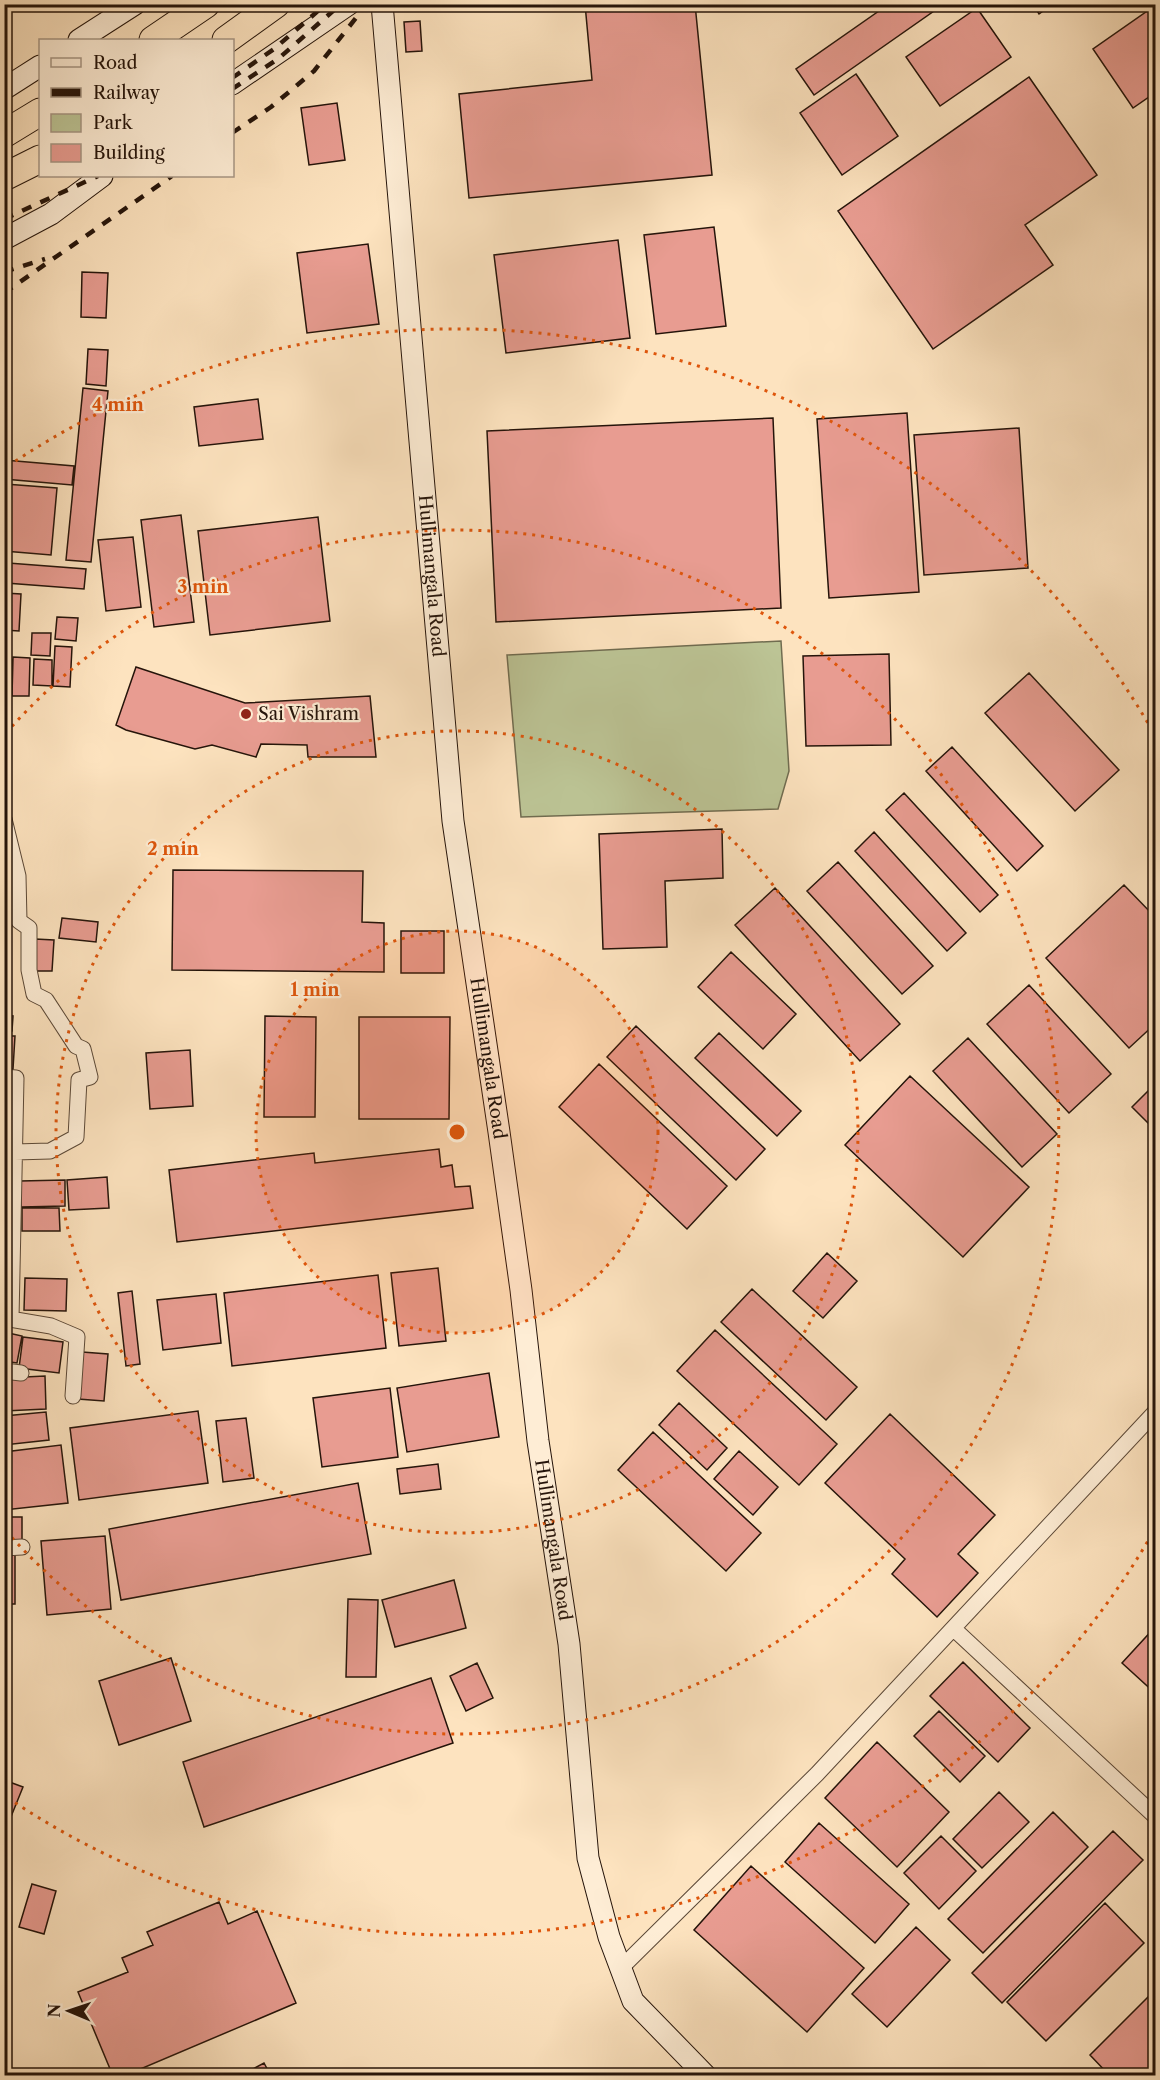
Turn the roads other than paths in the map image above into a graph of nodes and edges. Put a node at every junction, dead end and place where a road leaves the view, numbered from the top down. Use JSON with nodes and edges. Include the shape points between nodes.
{"nodes":[{"id":1,"x":135,"y":4,"type":"edge"},
{"id":2,"x":206,"y":4,"type":"edge"},
{"id":3,"x":276,"y":4,"type":"edge"},
{"id":4,"x":349,"y":4,"type":"edge"},
{"id":5,"x":382,"y":4,"type":"edge"},
{"id":6,"x":81,"y":39,"type":"edge"},
{"id":7,"x":154,"y":39,"type":"edge"},
{"id":8,"x":227,"y":39,"type":"edge"},
{"id":9,"x":39,"y":67,"type":"edge"},
{"id":10,"x":234,"y":83,"type":"edge"},
{"id":11,"x":4,"y":89,"type":"edge"},
{"id":12,"x":39,"y":113,"type":"edge"},
{"id":13,"x":4,"y":134,"type":"edge"},
{"id":14,"x":39,"y":160,"type":"edge"},
{"id":15,"x":4,"y":177,"type":"edge"},
{"id":16,"x":101,"y":177,"type":"edge"},
{"id":17,"x":4,"y":239,"type":"edge"},
{"id":18,"x":4,"y":819,"type":"edge"},
{"id":19,"x":4,"y":1077,"type":"edge"},
{"id":20,"x":15,"y":1152,"type":"junction"},
{"id":21,"x":9,"y":1175,"type":"edge"},
{"id":22,"x":8,"y":1318,"type":"edge"},
{"id":23,"x":4,"y":1371,"type":"edge"},
{"id":24,"x":21,"y":1373,"type":"dead end"},
{"id":25,"x":73,"y":1396,"type":"dead end"},
{"id":26,"x":1155,"y":1412,"type":"edge"},
{"id":27,"x":22,"y":1547,"type":"dead end"},
{"id":28,"x":4,"y":1548,"type":"edge"},
{"id":29,"x":954,"y":1629,"type":"junction"},
{"id":30,"x":1155,"y":1817,"type":"edge"},
{"id":31,"x":621,"y":1968,"type":"junction"},
{"id":32,"x":706,"y":2076,"type":"edge"}],
"edges":[{"from":1,"to":6,"type":"street"},
{"from":2,"to":7,"type":"highway"},
{"from":3,"to":8,"type":"highway"},
{"from":4,"to":10,"type":"street"},
{"from":5,"to":31,"type":"street","name":"Hullimangala Road","via":[[453,821],[569,1644],[588,1858]]},
{"from":9,"to":11,"type":"street"},
{"from":12,"to":13,"type":"highway"},
{"from":14,"to":15,"type":"highway"},
{"from":16,"to":17,"type":"street","via":[[51,214]]},
{"from":18,"to":20,"type":"street","via":[[18,876],[19,921],[30,928],[29,969],[34,994],[46,1000],[76,1046],[83,1049],[90,1077],[80,1080],[76,1137],[50,1151]]},
{"from":19,"to":20,"type":"street","via":[[16,1078]]},
{"from":20,"to":21,"type":"street"},
{"from":21,"to":22,"type":"street"},
{"from":22,"to":25,"type":"street","via":[[51,1326],[77,1337]]},
{"from":23,"to":24,"type":"street"},
{"from":26,"to":29,"type":"street"},
{"from":27,"to":28,"type":"street"},
{"from":29,"to":30,"type":"street"},
{"from":29,"to":31,"type":"street","via":[[817,1774]]},
{"from":31,"to":32,"type":"street","name":"Hullimangala Road","via":[[633,2001]]}]}
